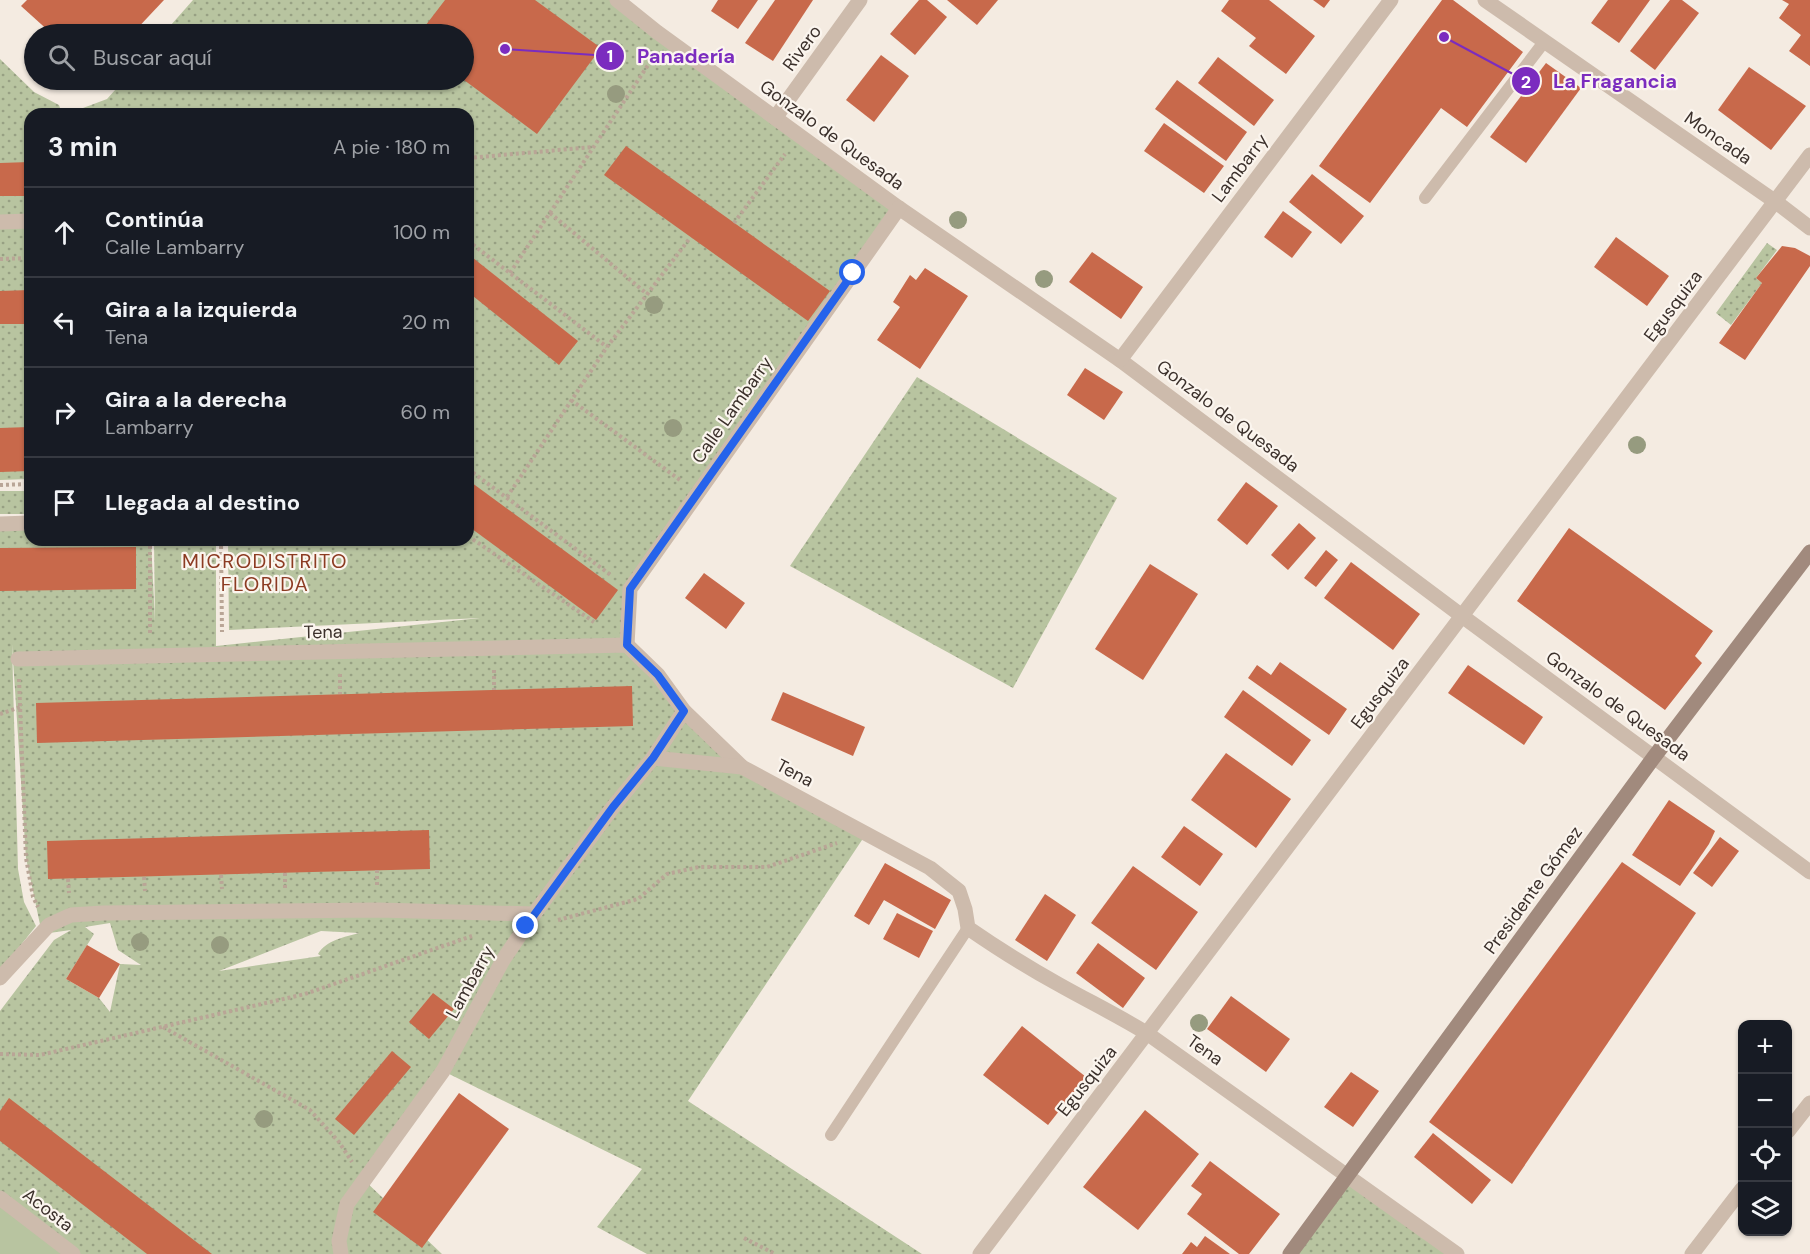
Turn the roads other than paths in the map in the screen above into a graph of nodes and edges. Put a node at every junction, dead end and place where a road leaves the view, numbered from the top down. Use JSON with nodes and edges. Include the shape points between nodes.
{"nodes":[{"id":1,"x":617,"y":0,"type":"edge"},
{"id":2,"x":860,"y":0,"type":"edge"},
{"id":3,"x":1390,"y":0,"type":"edge"},
{"id":4,"x":1485,"y":0,"type":"edge"},
{"id":5,"x":1544,"y":42,"type":"junction"},
{"id":6,"x":775,"y":118,"type":"junction"},
{"id":7,"x":1810,"y":155,"type":"edge"},
{"id":8,"x":1425,"y":198,"type":"dead end"},
{"id":9,"x":1776,"y":202,"type":"junction"},
{"id":10,"x":899,"y":208,"type":"junction"},
{"id":11,"x":24,"y":221,"type":"edge"},
{"id":12,"x":0,"y":222,"type":"edge"},
{"id":13,"x":1810,"y":228,"type":"edge"},
{"id":14,"x":1120,"y":360,"type":"junction"},
{"id":15,"x":24,"y":523,"type":"edge"},
{"id":16,"x":0,"y":524,"type":"edge"},
{"id":17,"x":1810,"y":552,"type":"edge"},
{"id":18,"x":1462,"y":616,"type":"junction"},
{"id":19,"x":627,"y":645,"type":"junction"},
{"id":20,"x":18,"y":659,"type":"road end"},
{"id":21,"x":684,"y":711,"type":"junction"},
{"id":22,"x":1654,"y":757,"type":"junction"},
{"id":23,"x":653,"y":758,"type":"junction"},
{"id":24,"x":742,"y":767,"type":"junction"},
{"id":25,"x":1810,"y":872,"type":"edge"},
{"id":26,"x":530,"y":920,"type":"junction"},
{"id":27,"x":968,"y":928,"type":"junction"},
{"id":28,"x":0,"y":978,"type":"edge"},
{"id":29,"x":1148,"y":1034,"type":"junction"},
{"id":30,"x":1810,"y":1103,"type":"edge"},
{"id":31,"x":1790,"y":1128,"type":"edge"},
{"id":32,"x":831,"y":1135,"type":"dead end"},
{"id":33,"x":1349,"y":1176,"type":"junction"},
{"id":34,"x":1738,"y":1195,"type":"edge"},
{"id":35,"x":0,"y":1198,"type":"edge"},
{"id":36,"x":73,"y":1254,"type":"edge"},
{"id":37,"x":341,"y":1254,"type":"edge"},
{"id":38,"x":980,"y":1254,"type":"edge"},
{"id":39,"x":1290,"y":1254,"type":"edge"},
{"id":40,"x":1457,"y":1254,"type":"edge"},
{"id":41,"x":1692,"y":1254,"type":"edge"}],
"edges":[{"from":1,"to":6,"type":"street","name":"Gonzalo de Quesada"},
{"from":2,"to":6,"type":"street","name":"Rivero"},
{"from":3,"to":14,"type":"street","name":"Lambarry"},
{"from":4,"to":5,"type":"street","name":"Moncada"},
{"from":5,"to":8,"type":"lane"},
{"from":5,"to":9,"type":"street","name":"Moncada"},
{"from":6,"to":10,"type":"street","name":"Gonzalo de Quesada"},
{"from":7,"to":9,"type":"street","name":"Egusquiza"},
{"from":9,"to":13,"type":"street","name":"Moncada"},
{"from":9,"to":18,"type":"street","name":"Egusquiza"},
{"from":10,"to":14,"type":"street","name":"Gonzalo de Quesada"},
{"from":10,"to":19,"type":"street","name":"Calle Lambarry","via":[[630,589]]},
{"from":11,"to":12,"type":"street"},
{"from":14,"to":18,"type":"street","name":"Gonzalo de Quesada"},
{"from":15,"to":16,"type":"street"},
{"from":17,"to":22,"type":"main road","name":"Presidente Gómez"},
{"from":18,"to":22,"type":"street","name":"Gonzalo de Quesada"},
{"from":18,"to":29,"type":"street","name":"Egusquiza"},
{"from":19,"to":20,"type":"street","name":"Tena"},
{"from":19,"to":21,"type":"street","name":"Tena","via":[[658,675]]},
{"from":21,"to":23,"type":"street","name":"Lambarry"},
{"from":21,"to":24,"type":"street","name":"Tena"},
{"from":22,"to":25,"type":"street","name":"Gonzalo de Quesada"},
{"from":22,"to":33,"type":"main road","name":"Presidente Gómez"},
{"from":23,"to":24,"type":"street"},
{"from":23,"to":26,"type":"street","name":"Lambarry"},
{"from":24,"to":27,"type":"street","name":"Tena","via":[[930,868],[959,891]]},
{"from":26,"to":28,"type":"street","via":[[378,910],[71,915],[49,925]]},
{"from":26,"to":37,"type":"street","name":"Lambarry","via":[[503,960],[443,1071],[347,1204],[339,1241]]},
{"from":27,"to":29,"type":"street","name":"Tena","via":[[1010,957]]},
{"from":27,"to":32,"type":"lane"},
{"from":29,"to":33,"type":"street","name":"Tena"},
{"from":29,"to":38,"type":"street","name":"Egusquiza"},
{"from":30,"to":31,"type":"street"},
{"from":33,"to":39,"type":"main road","name":"Presidente Gómez"},
{"from":33,"to":40,"type":"street","name":"Tena"},
{"from":34,"to":41,"type":"street"},
{"from":35,"to":36,"type":"street","name":"Acosta"}]}
